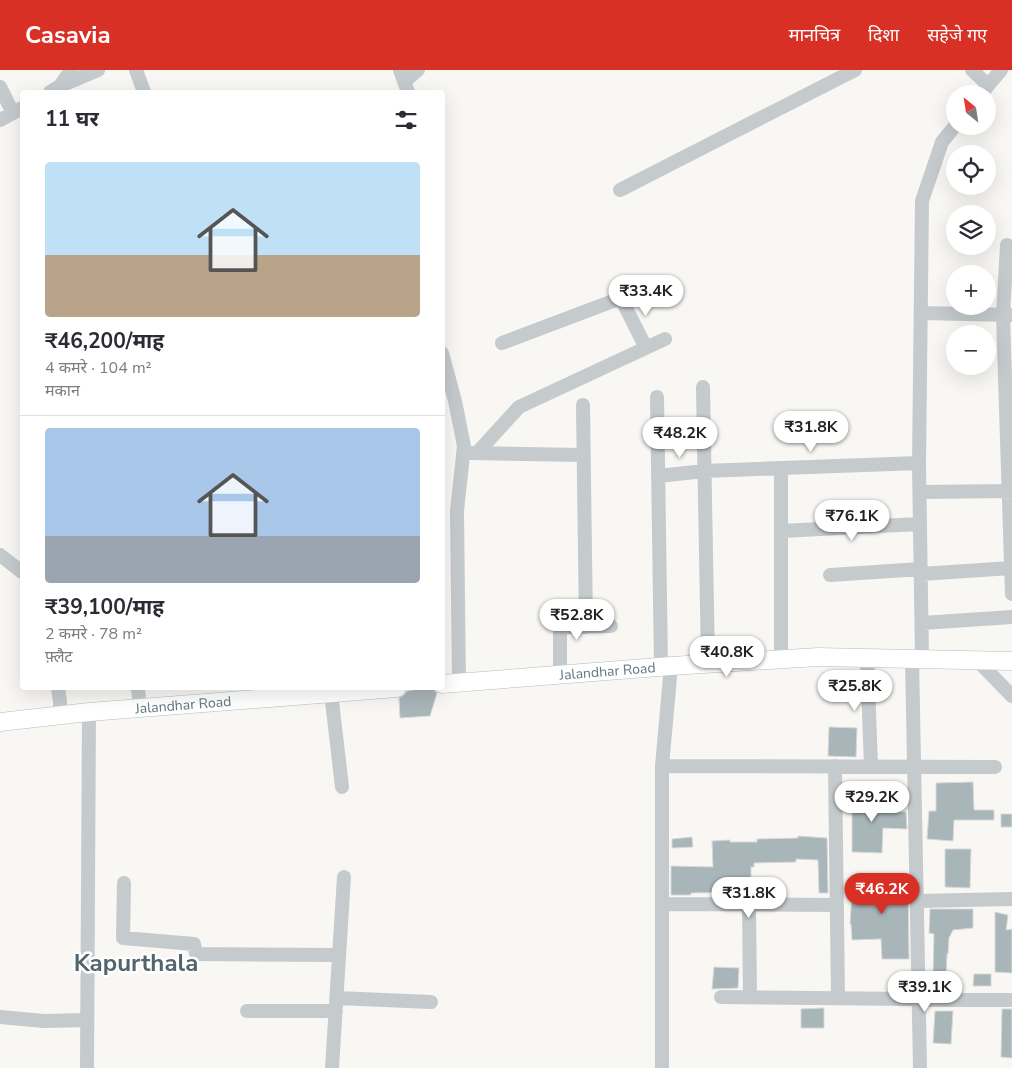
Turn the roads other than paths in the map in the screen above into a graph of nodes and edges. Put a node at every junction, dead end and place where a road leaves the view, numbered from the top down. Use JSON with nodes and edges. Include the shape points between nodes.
{"nodes":[{"id":1,"x":71,"y":70,"type":"edge"},
{"id":2,"x":98,"y":70,"type":"edge"},
{"id":3,"x":136,"y":70,"type":"edge"},
{"id":4,"x":418,"y":70,"type":"edge"},
{"id":5,"x":855,"y":70,"type":"edge"},
{"id":6,"x":972,"y":70,"type":"edge"},
{"id":7,"x":1001,"y":70,"type":"edge"},
{"id":8,"x":404,"y":82,"type":"edge"},
{"id":9,"x":982,"y":85,"type":"edge"},
{"id":10,"x":989,"y":85,"type":"edge"},
{"id":11,"x":0,"y":87,"type":"edge"},
{"id":12,"x":55,"y":90,"type":"edge"},
{"id":13,"x":143,"y":90,"type":"edge"},
{"id":14,"x":18,"y":110,"type":"edge"},
{"id":15,"x":0,"y":120,"type":"edge"},
{"id":16,"x":948,"y":135,"type":"edge"},
{"id":17,"x":620,"y":190,"type":"dead end"},
{"id":18,"x":1007,"y":245,"type":"dead end"},
{"id":19,"x":644,"y":285,"type":"dead end"},
{"id":20,"x":621,"y":298,"type":"junction"},
{"id":21,"x":921,"y":313,"type":"junction"},
{"id":22,"x":1007,"y":315,"type":"edge"},
{"id":23,"x":665,"y":339,"type":"dead end"},
{"id":24,"x":502,"y":343,"type":"dead end"},
{"id":25,"x":646,"y":348,"type":"junction"},
{"id":26,"x":445,"y":364,"type":"edge"},
{"id":27,"x":703,"y":387,"type":"dead end"},
{"id":28,"x":657,"y":397,"type":"dead end"},
{"id":29,"x":582,"y":405,"type":"dead end"},
{"id":30,"x":463,"y":453,"type":"junction"},
{"id":31,"x":477,"y":453,"type":"junction"},
{"id":32,"x":583,"y":455,"type":"junction"},
{"id":33,"x":920,"y":463,"type":"junction"},
{"id":34,"x":781,"y":468,"type":"junction"},
{"id":35,"x":704,"y":472,"type":"junction"},
{"id":36,"x":658,"y":476,"type":"junction"},
{"id":37,"x":1010,"y":491,"type":"edge"},
{"id":38,"x":920,"y":492,"type":"junction"},
{"id":39,"x":920,"y":524,"type":"junction"},
{"id":40,"x":781,"y":532,"type":"junction"},
{"id":41,"x":10,"y":558,"type":"edge"},
{"id":42,"x":1011,"y":568,"type":"edge"},
{"id":43,"x":20,"y":570,"type":"edge"},
{"id":44,"x":921,"y":571,"type":"junction"},
{"id":45,"x":830,"y":575,"type":"dead end"},
{"id":46,"x":1012,"y":594,"type":"edge"},
{"id":47,"x":1012,"y":617,"type":"edge"},
{"id":48,"x":922,"y":623,"type":"junction"},
{"id":49,"x":611,"y":626,"type":"dead end"},
{"id":50,"x":586,"y":627,"type":"junction"},
{"id":51,"x":867,"y":658,"type":"junction"},
{"id":52,"x":781,"y":659,"type":"junction"},
{"id":53,"x":917,"y":659,"type":"junction"},
{"id":54,"x":977,"y":660,"type":"junction"},
{"id":55,"x":1012,"y":661,"type":"edge"},
{"id":56,"x":708,"y":663,"type":"junction"},
{"id":57,"x":666,"y":666,"type":"junction"},
{"id":58,"x":560,"y":675,"type":"junction"},
{"id":59,"x":451,"y":683,"type":"edge"},
{"id":60,"x":58,"y":690,"type":"edge"},
{"id":61,"x":138,"y":690,"type":"edge"},
{"id":62,"x":371,"y":690,"type":"edge"},
{"id":63,"x":331,"y":693,"type":"junction"},
{"id":64,"x":1012,"y":696,"type":"edge"},
{"id":65,"x":140,"y":708,"type":"junction"},
{"id":66,"x":89,"y":712,"type":"junction"},
{"id":67,"x":60,"y":715,"type":"junction"},
{"id":68,"x":0,"y":722,"type":"edge"},
{"id":69,"x":662,"y":766,"type":"junction"},
{"id":70,"x":835,"y":766,"type":"junction"},
{"id":71,"x":871,"y":766,"type":"junction"},
{"id":72,"x":915,"y":766,"type":"junction"},
{"id":73,"x":995,"y":767,"type":"dead end"},
{"id":74,"x":342,"y":787,"type":"dead end"},
{"id":75,"x":344,"y":877,"type":"dead end"},
{"id":76,"x":124,"y":883,"type":"dead end"},
{"id":77,"x":1012,"y":899,"type":"edge"},
{"id":78,"x":918,"y":901,"type":"junction"},
{"id":79,"x":662,"y":904,"type":"junction"},
{"id":80,"x":749,"y":905,"type":"junction"},
{"id":81,"x":837,"y":906,"type":"junction"},
{"id":82,"x":339,"y":955,"type":"junction"},
{"id":83,"x":721,"y":997,"type":"dead end"},
{"id":84,"x":750,"y":997,"type":"junction"},
{"id":85,"x":838,"y":997,"type":"junction"},
{"id":86,"x":920,"y":998,"type":"junction"},
{"id":87,"x":1012,"y":1000,"type":"edge"},
{"id":88,"x":431,"y":1002,"type":"dead end"},
{"id":89,"x":336,"y":1004,"type":"junction"},
{"id":90,"x":246,"y":1011,"type":"dead end"},
{"id":91,"x":0,"y":1017,"type":"edge"},
{"id":92,"x":87,"y":1020,"type":"junction"},
{"id":93,"x":87,"y":1068,"type":"edge"},
{"id":94,"x":332,"y":1068,"type":"edge"},
{"id":95,"x":662,"y":1068,"type":"edge"},
{"id":96,"x":920,"y":1068,"type":"edge"}],
"edges":[{"from":1,"to":12,"type":"street"},
{"from":2,"to":12,"type":"street"},
{"from":3,"to":13,"type":"street"},
{"from":4,"to":8,"type":"street"},
{"from":5,"to":17,"type":"street"},
{"from":6,"to":9,"type":"street"},
{"from":7,"to":10,"type":"street"},
{"from":11,"to":14,"type":"street"},
{"from":14,"to":15,"type":"street"},
{"from":16,"to":21,"type":"street","via":[[942,142],[922,201]]},
{"from":18,"to":22,"type":"street"},
{"from":19,"to":20,"type":"street"},
{"from":20,"to":24,"type":"street"},
{"from":20,"to":25,"type":"street"},
{"from":21,"to":22,"type":"street"},
{"from":21,"to":33,"type":"street"},
{"from":22,"to":37,"type":"street"},
{"from":23,"to":25,"type":"street"},
{"from":25,"to":31,"type":"street","via":[[519,407]]},
{"from":26,"to":30,"type":"street"},
{"from":27,"to":35,"type":"street"},
{"from":28,"to":36,"type":"street"},
{"from":29,"to":32,"type":"street"},
{"from":30,"to":31,"type":"street"},
{"from":30,"to":59,"type":"street","via":[[457,510]]},
{"from":31,"to":32,"type":"street"},
{"from":32,"to":50,"type":"street"},
{"from":33,"to":34,"type":"street"},
{"from":33,"to":38,"type":"street"},
{"from":34,"to":35,"type":"street"},
{"from":34,"to":40,"type":"street"},
{"from":35,"to":36,"type":"street"},
{"from":35,"to":56,"type":"street"},
{"from":36,"to":57,"type":"street"},
{"from":37,"to":38,"type":"street"},
{"from":37,"to":42,"type":"street"},
{"from":38,"to":39,"type":"street"},
{"from":39,"to":40,"type":"street"},
{"from":39,"to":44,"type":"street"},
{"from":40,"to":52,"type":"street"},
{"from":41,"to":43,"type":"street"},
{"from":42,"to":44,"type":"street"},
{"from":42,"to":46,"type":"street"},
{"from":44,"to":45,"type":"street"},
{"from":44,"to":48,"type":"street"},
{"from":47,"to":48,"type":"street"},
{"from":48,"to":53,"type":"street"},
{"from":49,"to":50,"type":"street"},
{"from":50,"to":58,"type":"street","via":[[560,627]]},
{"from":51,"to":52,"type":"main road","name":"Jalandhar Road"},
{"from":51,"to":53,"type":"main road","name":"Jalandhar Road"},
{"from":51,"to":71,"type":"street"},
{"from":52,"to":56,"type":"main road","name":"Jalandhar Road"},
{"from":53,"to":54,"type":"main road","name":"Jalandhar Road"},
{"from":53,"to":72,"type":"street"},
{"from":54,"to":55,"type":"main road","name":"Jalandhar Road"},
{"from":54,"to":64,"type":"street"},
{"from":56,"to":57,"type":"main road","name":"Jalandhar Road"},
{"from":57,"to":58,"type":"main road","name":"Jalandhar Road"},
{"from":57,"to":69,"type":"street"},
{"from":58,"to":59,"type":"main road","name":"Jalandhar Road"},
{"from":60,"to":67,"type":"street"},
{"from":61,"to":65,"type":"street"},
{"from":62,"to":63,"type":"main road","name":"Jalandhar Road"},
{"from":63,"to":65,"type":"main road","name":"Jalandhar Road"},
{"from":63,"to":74,"type":"street"},
{"from":65,"to":66,"type":"main road","name":"Jalandhar Road"},
{"from":66,"to":67,"type":"main road","name":"Jalandhar Road"},
{"from":66,"to":92,"type":"street"},
{"from":67,"to":68,"type":"main road","name":"Jalandhar Road"},
{"from":69,"to":70,"type":"street"},
{"from":69,"to":79,"type":"street"},
{"from":70,"to":71,"type":"street"},
{"from":70,"to":81,"type":"street"},
{"from":71,"to":72,"type":"street"},
{"from":72,"to":73,"type":"street"},
{"from":72,"to":78,"type":"street"},
{"from":75,"to":82,"type":"street"},
{"from":76,"to":82,"type":"street","via":[[123,938],[194,944],[196,954]]},
{"from":77,"to":78,"type":"street"},
{"from":78,"to":86,"type":"street"},
{"from":79,"to":80,"type":"street"},
{"from":79,"to":95,"type":"street"},
{"from":80,"to":81,"type":"street"},
{"from":80,"to":84,"type":"street"},
{"from":81,"to":85,"type":"street"},
{"from":82,"to":89,"type":"street"},
{"from":83,"to":84,"type":"street"},
{"from":84,"to":85,"type":"street"},
{"from":85,"to":86,"type":"street"},
{"from":86,"to":87,"type":"street"},
{"from":86,"to":96,"type":"street"},
{"from":88,"to":89,"type":"street"},
{"from":89,"to":90,"type":"street"},
{"from":89,"to":94,"type":"street"},
{"from":91,"to":92,"type":"street"},
{"from":92,"to":93,"type":"street"}]}
